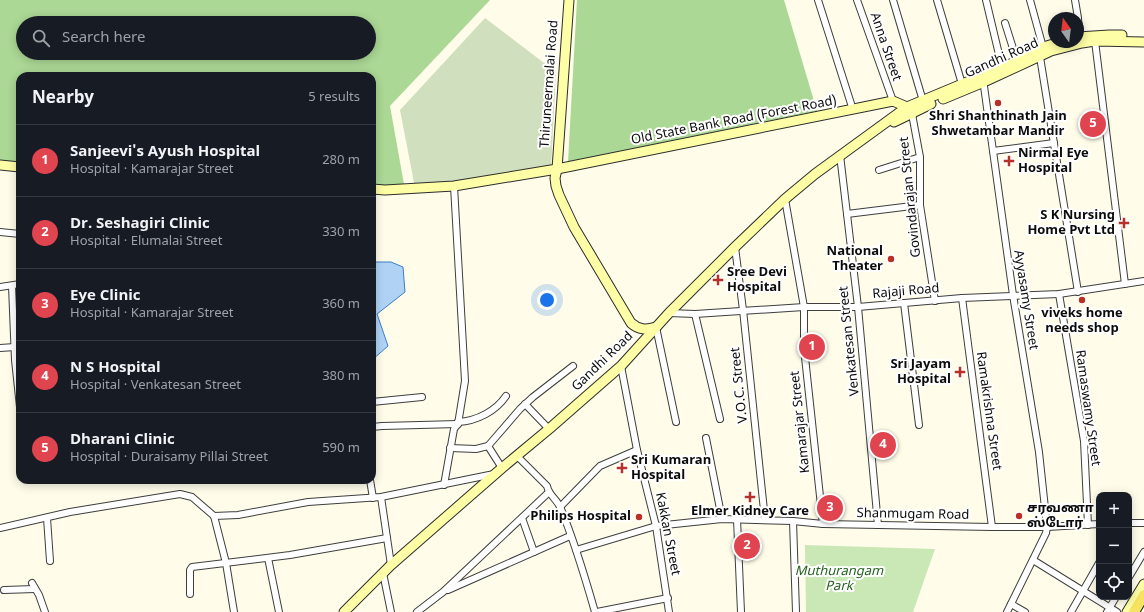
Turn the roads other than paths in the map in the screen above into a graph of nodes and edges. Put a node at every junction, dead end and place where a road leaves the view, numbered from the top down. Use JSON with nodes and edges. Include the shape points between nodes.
{"nodes":[{"id":1,"x":569,"y":0,"type":"edge"},
{"id":2,"x":818,"y":0,"type":"edge"},
{"id":3,"x":857,"y":0,"type":"edge"},
{"id":4,"x":893,"y":0,"type":"edge"},
{"id":5,"x":937,"y":0,"type":"edge"},
{"id":6,"x":986,"y":0,"type":"edge"},
{"id":7,"x":1030,"y":0,"type":"edge"},
{"id":8,"x":1075,"y":0,"type":"edge"},
{"id":9,"x":1077,"y":12,"type":"edge"},
{"id":10,"x":1006,"y":22,"type":"dead end"},
{"id":11,"x":1084,"y":36,"type":"edge"},
{"id":12,"x":1144,"y":36,"type":"edge"},
{"id":13,"x":1095,"y":41,"type":"junction"},
{"id":14,"x":1144,"y":42,"type":"edge"},
{"id":15,"x":1051,"y":48,"type":"edge"},
{"id":16,"x":1043,"y":53,"type":"junction"},
{"id":17,"x":1017,"y":61,"type":"junction"},
{"id":18,"x":1002,"y":67,"type":"junction"},
{"id":19,"x":983,"y":79,"type":"junction"},
{"id":20,"x":962,"y":84,"type":"junction"},
{"id":21,"x":893,"y":101,"type":"junction"},
{"id":22,"x":923,"y":101,"type":"junction"},
{"id":23,"x":853,"y":110,"type":"junction"},
{"id":24,"x":909,"y":110,"type":"junction"},
{"id":25,"x":1054,"y":143,"type":"junction"},
{"id":26,"x":993,"y":151,"type":"junction"},
{"id":27,"x":840,"y":155,"type":"junction"},
{"id":28,"x":920,"y":157,"type":"junction"},
{"id":29,"x":0,"y":165,"type":"edge"},
{"id":30,"x":16,"y":167,"type":"edge"},
{"id":31,"x":558,"y":169,"type":"junction"},
{"id":32,"x":879,"y":170,"type":"dead end"},
{"id":33,"x":454,"y":186,"type":"junction"},
{"id":34,"x":376,"y":189,"type":"edge"},
{"id":35,"x":785,"y":199,"type":"junction"},
{"id":36,"x":920,"y":205,"type":"junction"},
{"id":37,"x":847,"y":214,"type":"junction"},
{"id":38,"x":0,"y":232,"type":"edge"},
{"id":39,"x":16,"y":234,"type":"edge"},
{"id":40,"x":735,"y":247,"type":"junction"},
{"id":41,"x":1144,"y":281,"type":"edge"},
{"id":42,"x":1125,"y":284,"type":"junction"},
{"id":43,"x":16,"y":285,"type":"edge"},
{"id":44,"x":12,"y":286,"type":"junction"},
{"id":45,"x":0,"y":287,"type":"edge"},
{"id":46,"x":1078,"y":292,"type":"junction"},
{"id":47,"x":1059,"y":294,"type":"junction"},
{"id":48,"x":1013,"y":295,"type":"junction"},
{"id":49,"x":962,"y":298,"type":"junction"},
{"id":50,"x":935,"y":301,"type":"junction"},
{"id":51,"x":904,"y":303,"type":"junction"},
{"id":52,"x":804,"y":307,"type":"junction"},
{"id":53,"x":858,"y":307,"type":"junction"},
{"id":54,"x":743,"y":310,"type":"junction"},
{"id":55,"x":669,"y":313,"type":"junction"},
{"id":56,"x":695,"y":314,"type":"junction"},
{"id":57,"x":16,"y":323,"type":"edge"},
{"id":58,"x":656,"y":327,"type":"junction"},
{"id":59,"x":16,"y":340,"type":"edge"},
{"id":60,"x":15,"y":347,"type":"junction"},
{"id":61,"x":0,"y":348,"type":"edge"},
{"id":62,"x":16,"y":351,"type":"edge"},
{"id":63,"x":573,"y":366,"type":"dead end"},
{"id":64,"x":621,"y":366,"type":"junction"},
{"id":65,"x":506,"y":396,"type":"dead end"},
{"id":66,"x":422,"y":397,"type":"dead end"},
{"id":67,"x":376,"y":402,"type":"edge"},
{"id":68,"x":525,"y":404,"type":"junction"},
{"id":69,"x":720,"y":419,"type":"dead end"},
{"id":70,"x":676,"y":422,"type":"dead end"},
{"id":71,"x":458,"y":423,"type":"junction"},
{"id":72,"x":919,"y":425,"type":"dead end"},
{"id":73,"x":376,"y":427,"type":"edge"},
{"id":74,"x":550,"y":430,"type":"junction"},
{"id":75,"x":706,"y":438,"type":"dead end"},
{"id":76,"x":488,"y":446,"type":"junction"},
{"id":77,"x":450,"y":448,"type":"junction"},
{"id":78,"x":637,"y":450,"type":"junction"},
{"id":79,"x":516,"y":456,"type":"junction"},
{"id":80,"x":502,"y":468,"type":"junction"},
{"id":81,"x":494,"y":474,"type":"junction"},
{"id":82,"x":371,"y":484,"type":"edge"},
{"id":83,"x":444,"y":485,"type":"junction"},
{"id":84,"x":548,"y":493,"type":"junction"},
{"id":85,"x":373,"y":498,"type":"junction"},
{"id":86,"x":381,"y":498,"type":"junction"},
{"id":87,"x":560,"y":507,"type":"junction"},
{"id":88,"x":214,"y":516,"type":"junction"},
{"id":89,"x":47,"y":518,"type":"junction"},
{"id":90,"x":522,"y":518,"type":"junction"},
{"id":91,"x":722,"y":519,"type":"junction"},
{"id":92,"x":737,"y":519,"type":"junction"},
{"id":93,"x":764,"y":520,"type":"junction"},
{"id":94,"x":793,"y":521,"type":"junction"},
{"id":95,"x":1132,"y":523,"type":"edge"},
{"id":96,"x":1144,"y":523,"type":"edge"},
{"id":97,"x":823,"y":524,"type":"junction"},
{"id":98,"x":1096,"y":524,"type":"edge"},
{"id":99,"x":878,"y":525,"type":"junction"},
{"id":100,"x":1088,"y":525,"type":"junction"},
{"id":101,"x":656,"y":526,"type":"junction"},
{"id":102,"x":992,"y":527,"type":"junction"},
{"id":103,"x":1047,"y":527,"type":"junction"},
{"id":104,"x":0,"y":528,"type":"edge"},
{"id":105,"x":570,"y":536,"type":"junction"},
{"id":106,"x":387,"y":538,"type":"junction"},
{"id":107,"x":576,"y":550,"type":"junction"},
{"id":108,"x":534,"y":552,"type":"junction"},
{"id":109,"x":1144,"y":552,"type":"edge"},
{"id":110,"x":268,"y":558,"type":"junction"},
{"id":111,"x":1033,"y":560,"type":"junction"},
{"id":112,"x":50,"y":562,"type":"dead end"},
{"id":113,"x":226,"y":563,"type":"junction"},
{"id":114,"x":1098,"y":564,"type":"edge"},
{"id":115,"x":391,"y":565,"type":"junction"},
{"id":116,"x":1132,"y":571,"type":"edge"},
{"id":117,"x":383,"y":573,"type":"junction"},
{"id":118,"x":1144,"y":584,"type":"edge"},
{"id":119,"x":4,"y":590,"type":"dead end"},
{"id":120,"x":1083,"y":591,"type":"junction"},
{"id":121,"x":443,"y":592,"type":"junction"},
{"id":122,"x":190,"y":594,"type":"dead end"},
{"id":123,"x":1144,"y":595,"type":"edge"},
{"id":124,"x":668,"y":598,"type":"junction"},
{"id":125,"x":1114,"y":600,"type":"edge"},
{"id":126,"x":1011,"y":604,"type":"junction"},
{"id":127,"x":1108,"y":610,"type":"edge"},
{"id":128,"x":45,"y":612,"type":"edge"},
{"id":129,"x":234,"y":612,"type":"edge"},
{"id":130,"x":279,"y":612,"type":"edge"},
{"id":131,"x":344,"y":612,"type":"edge"},
{"id":132,"x":391,"y":612,"type":"edge"},
{"id":133,"x":417,"y":612,"type":"edge"},
{"id":134,"x":597,"y":612,"type":"edge"},
{"id":135,"x":669,"y":612,"type":"edge"},
{"id":136,"x":742,"y":612,"type":"edge"},
{"id":137,"x":796,"y":612,"type":"edge"},
{"id":138,"x":1007,"y":612,"type":"edge"},
{"id":139,"x":1025,"y":612,"type":"edge"},
{"id":140,"x":1071,"y":612,"type":"edge"},
{"id":141,"x":1117,"y":612,"type":"edge"},
{"id":142,"x":1127,"y":612,"type":"edge"},
{"id":143,"x":1134,"y":612,"type":"edge"}],
"edges":[{"from":1,"to":31,"type":"main road","name":"Thiruneermalai Road"},
{"from":2,"to":23,"type":"street"},
{"from":3,"to":21,"type":"street","name":"Anna Street"},
{"from":4,"to":22,"type":"street"},
{"from":5,"to":20,"type":"street"},
{"from":6,"to":18,"type":"street"},
{"from":7,"to":16,"type":"street"},
{"from":8,"to":9,"type":"street"},
{"from":10,"to":17,"type":"street"},
{"from":11,"to":12,"type":"main road"},
{"from":13,"to":14,"type":"main road","name":"Gandhi Road"},
{"from":13,"to":16,"type":"main road","name":"Gandhi Road"},
{"from":13,"to":42,"type":"street"},
{"from":15,"to":16,"type":"main road","name":"Gandhi Road"},
{"from":16,"to":17,"type":"main road","name":"Gandhi Road"},
{"from":16,"to":19,"type":"main road","name":"Gandhi Road"},
{"from":16,"to":25,"type":"street"},
{"from":17,"to":18,"type":"main road","name":"Gandhi Road"},
{"from":18,"to":19,"type":"main road","name":"Gandhi Road"},
{"from":19,"to":20,"type":"main road","name":"Gandhi Road"},
{"from":19,"to":24,"type":"main road","name":"Gandhi Road","via":[[928,105]]},
{"from":19,"to":26,"type":"street","name":"Ayyasamy Street"},
{"from":20,"to":22,"type":"main road","name":"Gandhi Road"},
{"from":21,"to":23,"type":"main road","name":"Old State Bank Road (Forest Road)"},
{"from":21,"to":24,"type":"main road"},
{"from":22,"to":24,"type":"main road","name":"Gandhi Road"},
{"from":23,"to":31,"type":"main road","name":"Old State Bank Road (Forest Road)"},
{"from":24,"to":27,"type":"main road","name":"Gandhi Road"},
{"from":24,"to":28,"type":"street","name":"Govindarajan Street"},
{"from":25,"to":26,"type":"street"},
{"from":25,"to":46,"type":"street"},
{"from":26,"to":48,"type":"street","name":"Ayyasamy Street"},
{"from":27,"to":35,"type":"main road","name":"Gandhi Road"},
{"from":27,"to":37,"type":"street","name":"Venkatesan Street"},
{"from":28,"to":32,"type":"street"},
{"from":28,"to":36,"type":"street","name":"Govindarajan Street"},
{"from":29,"to":30,"type":"main road"},
{"from":31,"to":33,"type":"main road","name":"Old State Bank Road (Forest Road)"},
{"from":31,"to":58,"type":"main road","name":"Thiruneermalai Road","via":[[556,186],[574,227],[631,323],[636,328]]},
{"from":33,"to":34,"type":"main road","name":"Old State Bank Road (Forest Road)"},
{"from":33,"to":71,"type":"street","via":[[465,381]]},
{"from":35,"to":40,"type":"main road","name":"Gandhi Road"},
{"from":35,"to":52,"type":"street","name":"Kamarajar Street"},
{"from":36,"to":37,"type":"street"},
{"from":36,"to":50,"type":"street","name":"Govindarajan Street"},
{"from":37,"to":53,"type":"street","name":"Venkatesan Street"},
{"from":38,"to":39,"type":"street"},
{"from":40,"to":54,"type":"street","name":"V.O.C. Street"},
{"from":40,"to":55,"type":"main road","name":"Gandhi Road"},
{"from":41,"to":42,"type":"street","name":"Rajaji Road"},
{"from":42,"to":46,"type":"street","name":"Rajaji Road"},
{"from":43,"to":44,"type":"street"},
{"from":44,"to":45,"type":"street"},
{"from":44,"to":57,"type":"street"},
{"from":46,"to":47,"type":"street","name":"Rajaji Road"},
{"from":47,"to":48,"type":"street","name":"Rajaji Road"},
{"from":47,"to":100,"type":"street","name":"Ramaswamy Street","via":[[1084,441]]},
{"from":48,"to":49,"type":"street","name":"Rajaji Road"},
{"from":48,"to":103,"type":"street","name":"Ayyasamy Street","via":[[1039,452]]},
{"from":49,"to":50,"type":"street","name":"Rajaji Road"},
{"from":49,"to":102,"type":"street","name":"Ramakrishna Street"},
{"from":50,"to":51,"type":"street","name":"Rajaji Road"},
{"from":51,"to":53,"type":"street","name":"Rajaji Road"},
{"from":51,"to":72,"type":"street"},
{"from":52,"to":53,"type":"street","name":"Rajaji Road"},
{"from":52,"to":54,"type":"street","name":"Rajaji Road"},
{"from":52,"to":97,"type":"street","name":"Kamarajar Street","via":[[804,348]]},
{"from":53,"to":99,"type":"street","name":"Venkatesan Street"},
{"from":54,"to":56,"type":"street","name":"Rajaji Road"},
{"from":54,"to":93,"type":"street","name":"V.O.C. Street"},
{"from":55,"to":56,"type":"street","name":"Rajaji Road"},
{"from":55,"to":58,"type":"main road","name":"Gandhi Road"},
{"from":56,"to":69,"type":"street"},
{"from":58,"to":64,"type":"main road","name":"Gandhi Road"},
{"from":58,"to":70,"type":"street"},
{"from":59,"to":60,"type":"street"},
{"from":60,"to":61,"type":"street"},
{"from":60,"to":62,"type":"street"},
{"from":63,"to":68,"type":"street"},
{"from":64,"to":74,"type":"main road","name":"Gandhi Road"},
{"from":64,"to":78,"type":"street","name":"Kakkan Street"},
{"from":65,"to":71,"type":"street","via":[[501,403],[478,418]]},
{"from":66,"to":67,"type":"street"},
{"from":68,"to":74,"type":"street"},
{"from":68,"to":76,"type":"street"},
{"from":71,"to":73,"type":"street"},
{"from":71,"to":77,"type":"street"},
{"from":74,"to":79,"type":"main road","name":"Gandhi Road"},
{"from":75,"to":91,"type":"street"},
{"from":76,"to":77,"type":"street","via":[[476,449]]},
{"from":76,"to":80,"type":"street"},
{"from":77,"to":83,"type":"street"},
{"from":78,"to":87,"type":"street","via":[[600,466]]},
{"from":78,"to":101,"type":"street","name":"Kakkan Street"},
{"from":79,"to":80,"type":"main road","name":"Gandhi Road"},
{"from":79,"to":84,"type":"street","via":[[547,486]]},
{"from":80,"to":81,"type":"main road","name":"Gandhi Road"},
{"from":81,"to":83,"type":"street"},
{"from":81,"to":115,"type":"main road","name":"Gandhi Road"},
{"from":82,"to":85,"type":"street"},
{"from":83,"to":86,"type":"street"},
{"from":84,"to":87,"type":"street"},
{"from":84,"to":90,"type":"street"},
{"from":85,"to":86,"type":"street"},
{"from":85,"to":88,"type":"street","via":[[308,502],[238,515]]},
{"from":86,"to":106,"type":"street"},
{"from":87,"to":105,"type":"street"},
{"from":88,"to":89,"type":"street","via":[[192,497],[180,494]]},
{"from":88,"to":113,"type":"street"},
{"from":89,"to":104,"type":"street"},
{"from":89,"to":112,"type":"street"},
{"from":90,"to":108,"type":"street"},
{"from":90,"to":121,"type":"street"},
{"from":91,"to":92,"type":"street","name":"Shanmugam Road"},
{"from":91,"to":101,"type":"street","name":"Shanmugam Road"},
{"from":92,"to":93,"type":"street","name":"Shanmugam Road"},
{"from":92,"to":136,"type":"street"},
{"from":93,"to":94,"type":"street","name":"Shanmugam Road"},
{"from":94,"to":97,"type":"street","name":"Shanmugam Road"},
{"from":94,"to":137,"type":"street"},
{"from":95,"to":96,"type":"street"},
{"from":97,"to":99,"type":"street","name":"Shanmugam Road"},
{"from":98,"to":100,"type":"street","name":"Shanmugam Road"},
{"from":99,"to":102,"type":"street","name":"Shanmugam Road"},
{"from":100,"to":103,"type":"street","name":"Shanmugam Road"},
{"from":101,"to":107,"type":"street","name":"Shanmugam Road"},
{"from":101,"to":124,"type":"street","name":"Kakkan Street"},
{"from":102,"to":103,"type":"street","name":"Shanmugam Road"},
{"from":103,"to":111,"type":"street"},
{"from":105,"to":107,"type":"street"},
{"from":105,"to":108,"type":"street"},
{"from":106,"to":110,"type":"street"},
{"from":106,"to":115,"type":"street"},
{"from":107,"to":134,"type":"street"},
{"from":108,"to":121,"type":"street"},
{"from":109,"to":116,"type":"street"},
{"from":110,"to":113,"type":"street"},
{"from":110,"to":130,"type":"street"},
{"from":111,"to":120,"type":"street"},
{"from":111,"to":126,"type":"street"},
{"from":113,"to":122,"type":"street","via":[[191,568]]},
{"from":113,"to":129,"type":"street"},
{"from":114,"to":120,"type":"street"},
{"from":115,"to":117,"type":"main road","name":"Gandhi Road"},
{"from":117,"to":131,"type":"main road","name":"Gandhi Road"},
{"from":117,"to":132,"type":"street"},
{"from":118,"to":142,"type":"main road"},
{"from":119,"to":128,"type":"street","via":[[34,586]]},
{"from":120,"to":127,"type":"street"},
{"from":120,"to":140,"type":"street"},
{"from":121,"to":133,"type":"street"},
{"from":123,"to":143,"type":"main road"},
{"from":124,"to":134,"type":"street"},
{"from":124,"to":135,"type":"street","name":"Kakkan Street"},
{"from":125,"to":127,"type":"street"},
{"from":126,"to":138,"type":"street"},
{"from":126,"to":139,"type":"street"},
{"from":127,"to":141,"type":"street"}]}
